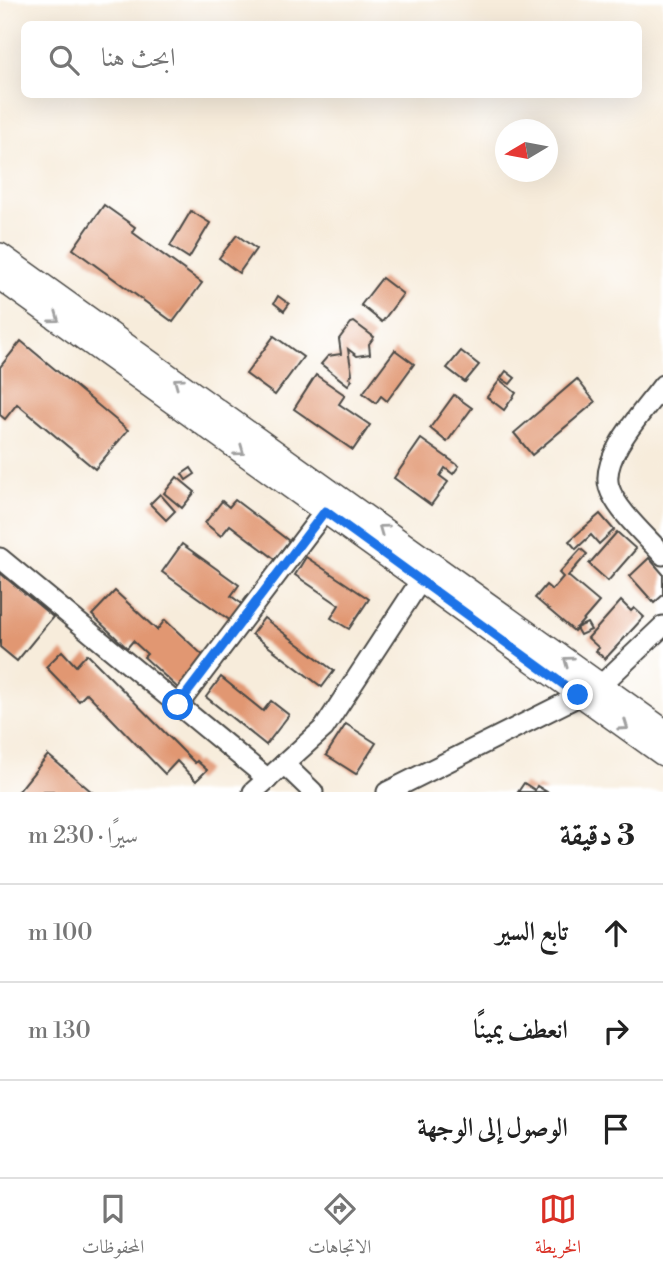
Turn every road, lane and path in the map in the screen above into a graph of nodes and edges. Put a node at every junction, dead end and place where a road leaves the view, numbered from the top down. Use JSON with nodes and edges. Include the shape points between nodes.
{"nodes":[{"id":1,"x":0,"y":255,"type":"edge"},
{"id":2,"x":0,"y":278,"type":"edge"},
{"id":3,"x":663,"y":385,"type":"edge"},
{"id":4,"x":325,"y":511,"type":"junction"},
{"id":5,"x":663,"y":555,"type":"edge"},
{"id":6,"x":0,"y":558,"type":"edge"},
{"id":7,"x":421,"y":580,"type":"junction"},
{"id":8,"x":663,"y":626,"type":"edge"},
{"id":9,"x":601,"y":685,"type":"junction"},
{"id":10,"x":578,"y":695,"type":"junction"},
{"id":11,"x":178,"y":705,"type":"junction"},
{"id":12,"x":663,"y":730,"type":"edge"},
{"id":13,"x":663,"y":754,"type":"edge"},
{"id":14,"x":284,"y":764,"type":"junction"},
{"id":15,"x":260,"y":786,"type":"edge"},
{"id":16,"x":313,"y":792,"type":"edge"},
{"id":17,"x":387,"y":792,"type":"edge"}],
"edges":[{"from":9,"to":1,"type":"main road","one_way":true},
{"from":2,"to":4,"type":"main road","one_way":true},
{"from":3,"to":5,"type":"street","via":[[615,449],[607,474],[610,490],[625,513]]},
{"from":4,"to":7,"type":"main road"},
{"from":4,"to":11,"type":"street"},
{"from":6,"to":11,"type":"street"},
{"from":7,"to":10,"type":"main road"},
{"from":7,"to":14,"type":"street","via":[[324,728]]},
{"from":8,"to":9,"type":"street"},
{"from":9,"to":10,"type":"street"},
{"from":9,"to":12,"type":"main road"},
{"from":10,"to":13,"type":"main road","one_way":true},
{"from":10,"to":17,"type":"street"},
{"from":11,"to":15,"type":"street"},
{"from":14,"to":15,"type":"street"},
{"from":14,"to":16,"type":"street"}]}
